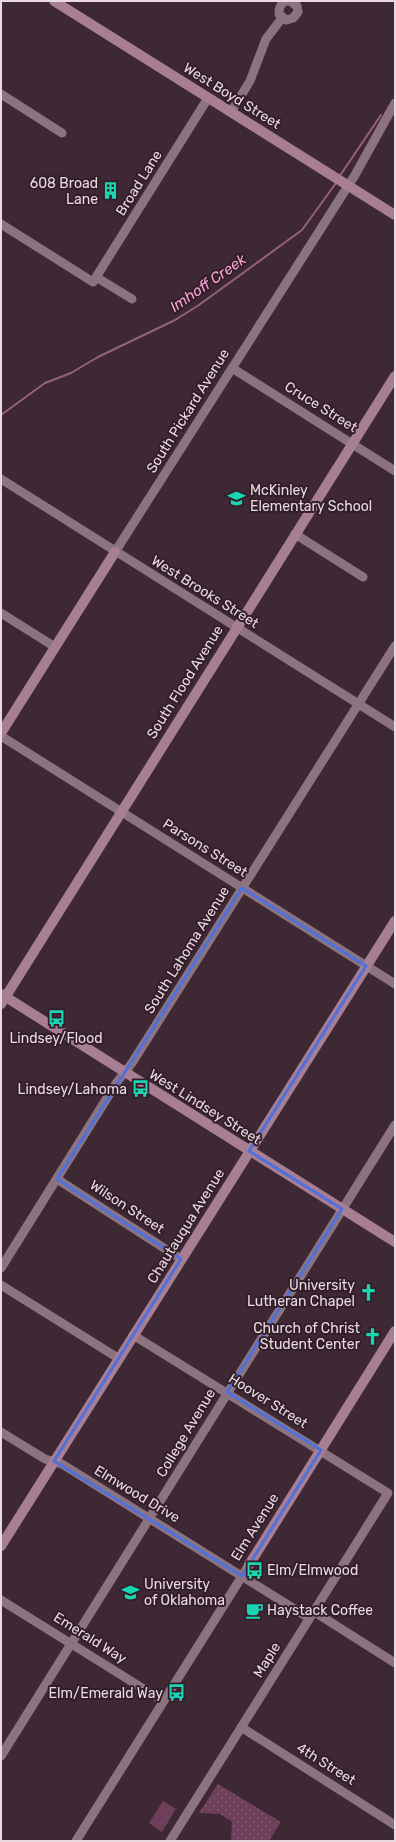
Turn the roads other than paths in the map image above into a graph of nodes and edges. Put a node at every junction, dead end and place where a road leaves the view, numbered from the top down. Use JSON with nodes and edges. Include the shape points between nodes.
{"nodes":[{"id":1,"x":54,"y":1,"type":"edge"},
{"id":2,"x":286,"y":1,"type":"edge"},
{"id":3,"x":290,"y":1,"type":"edge"},
{"id":4,"x":282,"y":18,"type":"junction"},
{"id":5,"x":1,"y":94,"type":"edge"},
{"id":6,"x":208,"y":98,"type":"junction"},
{"id":7,"x":395,"y":103,"type":"edge"},
{"id":8,"x":230,"y":112,"type":"junction"},
{"id":9,"x":62,"y":133,"type":"dead end"},
{"id":10,"x":346,"y":185,"type":"junction"},
{"id":11,"x":395,"y":215,"type":"edge"},
{"id":12,"x":1,"y":224,"type":"edge"},
{"id":13,"x":95,"y":280,"type":"junction"},
{"id":14,"x":132,"y":299,"type":"dead end"},
{"id":15,"x":232,"y":368,"type":"junction"},
{"id":16,"x":395,"y":376,"type":"edge"},
{"id":17,"x":352,"y":444,"type":"junction"},
{"id":18,"x":395,"y":471,"type":"edge"},
{"id":19,"x":1,"y":479,"type":"edge"},
{"id":20,"x":295,"y":534,"type":"junction"},
{"id":21,"x":115,"y":552,"type":"junction"},
{"id":22,"x":363,"y":577,"type":"dead end"},
{"id":23,"x":1,"y":613,"type":"edge"},
{"id":24,"x":236,"y":628,"type":"junction"},
{"id":25,"x":395,"y":646,"type":"edge"},
{"id":26,"x":55,"y":647,"type":"junction"},
{"id":27,"x":358,"y":704,"type":"junction"},
{"id":28,"x":395,"y":727,"type":"edge"},
{"id":29,"x":1,"y":733,"type":"edge"},
{"id":30,"x":1,"y":736,"type":"edge"},
{"id":31,"x":120,"y":812,"type":"junction"},
{"id":32,"x":242,"y":888,"type":"junction"},
{"id":33,"x":395,"y":921,"type":"edge"},
{"id":34,"x":366,"y":966,"type":"junction"},
{"id":35,"x":395,"y":984,"type":"edge"},
{"id":36,"x":2,"y":998,"type":"edge"},
{"id":37,"x":125,"y":1072,"type":"junction"},
{"id":38,"x":395,"y":1125,"type":"edge"},
{"id":39,"x":249,"y":1151,"type":"junction"},
{"id":40,"x":57,"y":1179,"type":"junction"},
{"id":41,"x":342,"y":1209,"type":"junction"},
{"id":42,"x":395,"y":1242,"type":"edge"},
{"id":43,"x":181,"y":1259,"type":"junction"},
{"id":44,"x":1,"y":1268,"type":"edge"},
{"id":45,"x":1,"y":1285,"type":"edge"},
{"id":46,"x":395,"y":1331,"type":"edge"},
{"id":47,"x":133,"y":1335,"type":"junction"},
{"id":48,"x":118,"y":1358,"type":"junction"},
{"id":49,"x":227,"y":1392,"type":"junction"},
{"id":50,"x":1,"y":1432,"type":"edge"},
{"id":51,"x":321,"y":1450,"type":"junction"},
{"id":52,"x":54,"y":1461,"type":"junction"},
{"id":53,"x":388,"y":1493,"type":"joint"},
{"id":54,"x":150,"y":1518,"type":"junction"},
{"id":55,"x":1,"y":1546,"type":"edge"},
{"id":56,"x":249,"y":1564,"type":"joint"},
{"id":57,"x":242,"y":1576,"type":"junction"},
{"id":58,"x":1,"y":1600,"type":"edge"},
{"id":59,"x":311,"y":1615,"type":"junction"},
{"id":60,"x":71,"y":1643,"type":"junction"},
{"id":61,"x":395,"y":1662,"type":"edge"},
{"id":62,"x":163,"y":1701,"type":"junction"},
{"id":63,"x":241,"y":1727,"type":"junction"},
{"id":64,"x":1,"y":1756,"type":"edge"},
{"id":65,"x":395,"y":1825,"type":"edge"},
{"id":66,"x":76,"y":1841,"type":"edge"},
{"id":67,"x":170,"y":1841,"type":"edge"}],
"edges":[{"from":1,"to":6,"type":"street","name":"West Boyd Street"},
{"from":2,"to":4,"type":"street","via":[[279,7]]},
{"from":3,"to":4,"type":"street","via":[[297,6],[296,15],[290,19]]},
{"from":4,"to":8,"type":"street","via":[[266,39],[250,81]]},
{"from":5,"to":9,"type":"street"},
{"from":6,"to":8,"type":"street","name":"West Boyd Street"},
{"from":6,"to":13,"type":"street","name":"Broad Lane"},
{"from":7,"to":10,"type":"street","name":"South Pickard Avenue"},
{"from":8,"to":10,"type":"street","name":"West Boyd Street"},
{"from":10,"to":11,"type":"street","name":"West Boyd Street"},
{"from":10,"to":15,"type":"street","name":"South Pickard Avenue"},
{"from":12,"to":13,"type":"street"},
{"from":13,"to":14,"type":"street"},
{"from":15,"to":17,"type":"street","name":"Cruce Street"},
{"from":15,"to":21,"type":"street","name":"South Pickard Avenue"},
{"from":16,"to":17,"type":"street","name":"South Flood Avenue"},
{"from":17,"to":18,"type":"street","name":"Cruce Street"},
{"from":17,"to":20,"type":"street","name":"South Flood Avenue"},
{"from":19,"to":21,"type":"street","name":"West Brooks Street"},
{"from":20,"to":22,"type":"street"},
{"from":20,"to":24,"type":"street","name":"South Flood Avenue"},
{"from":21,"to":24,"type":"street","name":"West Brooks Street"},
{"from":21,"to":26,"type":"street","name":"South Pickard Avenue"},
{"from":23,"to":26,"type":"street"},
{"from":24,"to":27,"type":"street","name":"West Brooks Street"},
{"from":24,"to":31,"type":"street","name":"South Flood Avenue"},
{"from":25,"to":27,"type":"street","name":"South Lahoma Avenue"},
{"from":26,"to":29,"type":"street","name":"South Pickard Avenue"},
{"from":27,"to":28,"type":"street","name":"West Brooks Street"},
{"from":27,"to":32,"type":"street","name":"South Lahoma Avenue"},
{"from":30,"to":31,"type":"street","name":"Parsons Street"},
{"from":31,"to":32,"type":"street","name":"Parsons Street"},
{"from":31,"to":36,"type":"street","name":"South Flood Avenue"},
{"from":32,"to":34,"type":"street","name":"Parsons Street"},
{"from":32,"to":37,"type":"street","name":"South Lahoma Avenue"},
{"from":33,"to":34,"type":"street","name":"Chautauqua Avenue"},
{"from":34,"to":35,"type":"street","name":"Parsons Street"},
{"from":34,"to":39,"type":"street","name":"Chautauqua Avenue"},
{"from":36,"to":37,"type":"street","name":"West Lindsey Street"},
{"from":37,"to":39,"type":"street","name":"West Lindsey Street"},
{"from":37,"to":40,"type":"street","name":"South Lahoma Avenue"},
{"from":38,"to":41,"type":"street","name":"College Avenue"},
{"from":39,"to":41,"type":"street","name":"West Lindsey Street"},
{"from":39,"to":43,"type":"street","name":"Chautauqua Avenue"},
{"from":40,"to":43,"type":"street","name":"Wilson Street"},
{"from":40,"to":44,"type":"street","name":"South Lahoma Avenue"},
{"from":41,"to":42,"type":"street","name":"West Lindsey Street"},
{"from":41,"to":49,"type":"street","name":"College Avenue"},
{"from":43,"to":47,"type":"street","name":"Chautauqua Avenue"},
{"from":45,"to":48,"type":"street"},
{"from":46,"to":51,"type":"street","name":"Elm Avenue"},
{"from":47,"to":48,"type":"street","name":"Chautauqua Avenue"},
{"from":47,"to":49,"type":"street","name":"Hoover Street"},
{"from":48,"to":52,"type":"street","name":"Chautauqua Avenue"},
{"from":49,"to":51,"type":"street","name":"Hoover Street"},
{"from":49,"to":54,"type":"street","name":"College Avenue"},
{"from":50,"to":52,"type":"street","name":"Elmwood Drive","via":[[45,1459]]},
{"from":51,"to":53,"type":"street","name":"Hoover Street"},
{"from":51,"to":56,"type":"street","name":"Elm Avenue"},
{"from":52,"to":54,"type":"street","name":"Elmwood Drive"},
{"from":52,"to":55,"type":"street","name":"Chautauqua Avenue"},
{"from":53,"to":59,"type":"street","name":"Maple"},
{"from":54,"to":57,"type":"street","name":"Elmwood Drive"},
{"from":54,"to":60,"type":"street","name":"College Avenue"},
{"from":56,"to":57,"type":"street","name":"Elm Avenue"},
{"from":57,"to":59,"type":"street","name":"Elmwood Drive"},
{"from":57,"to":62,"type":"street","name":"Elm Avenue"},
{"from":58,"to":60,"type":"street","name":"Emerald Way"},
{"from":59,"to":61,"type":"street","name":"Elmwood Drive"},
{"from":59,"to":63,"type":"street","name":"Maple"},
{"from":60,"to":62,"type":"street","name":"Emerald Way"},
{"from":60,"to":64,"type":"street","name":"College Avenue"},
{"from":62,"to":66,"type":"street","name":"Elm Avenue"},
{"from":63,"to":65,"type":"street","name":"4th Street"},
{"from":63,"to":67,"type":"street","name":"Maple"}]}
